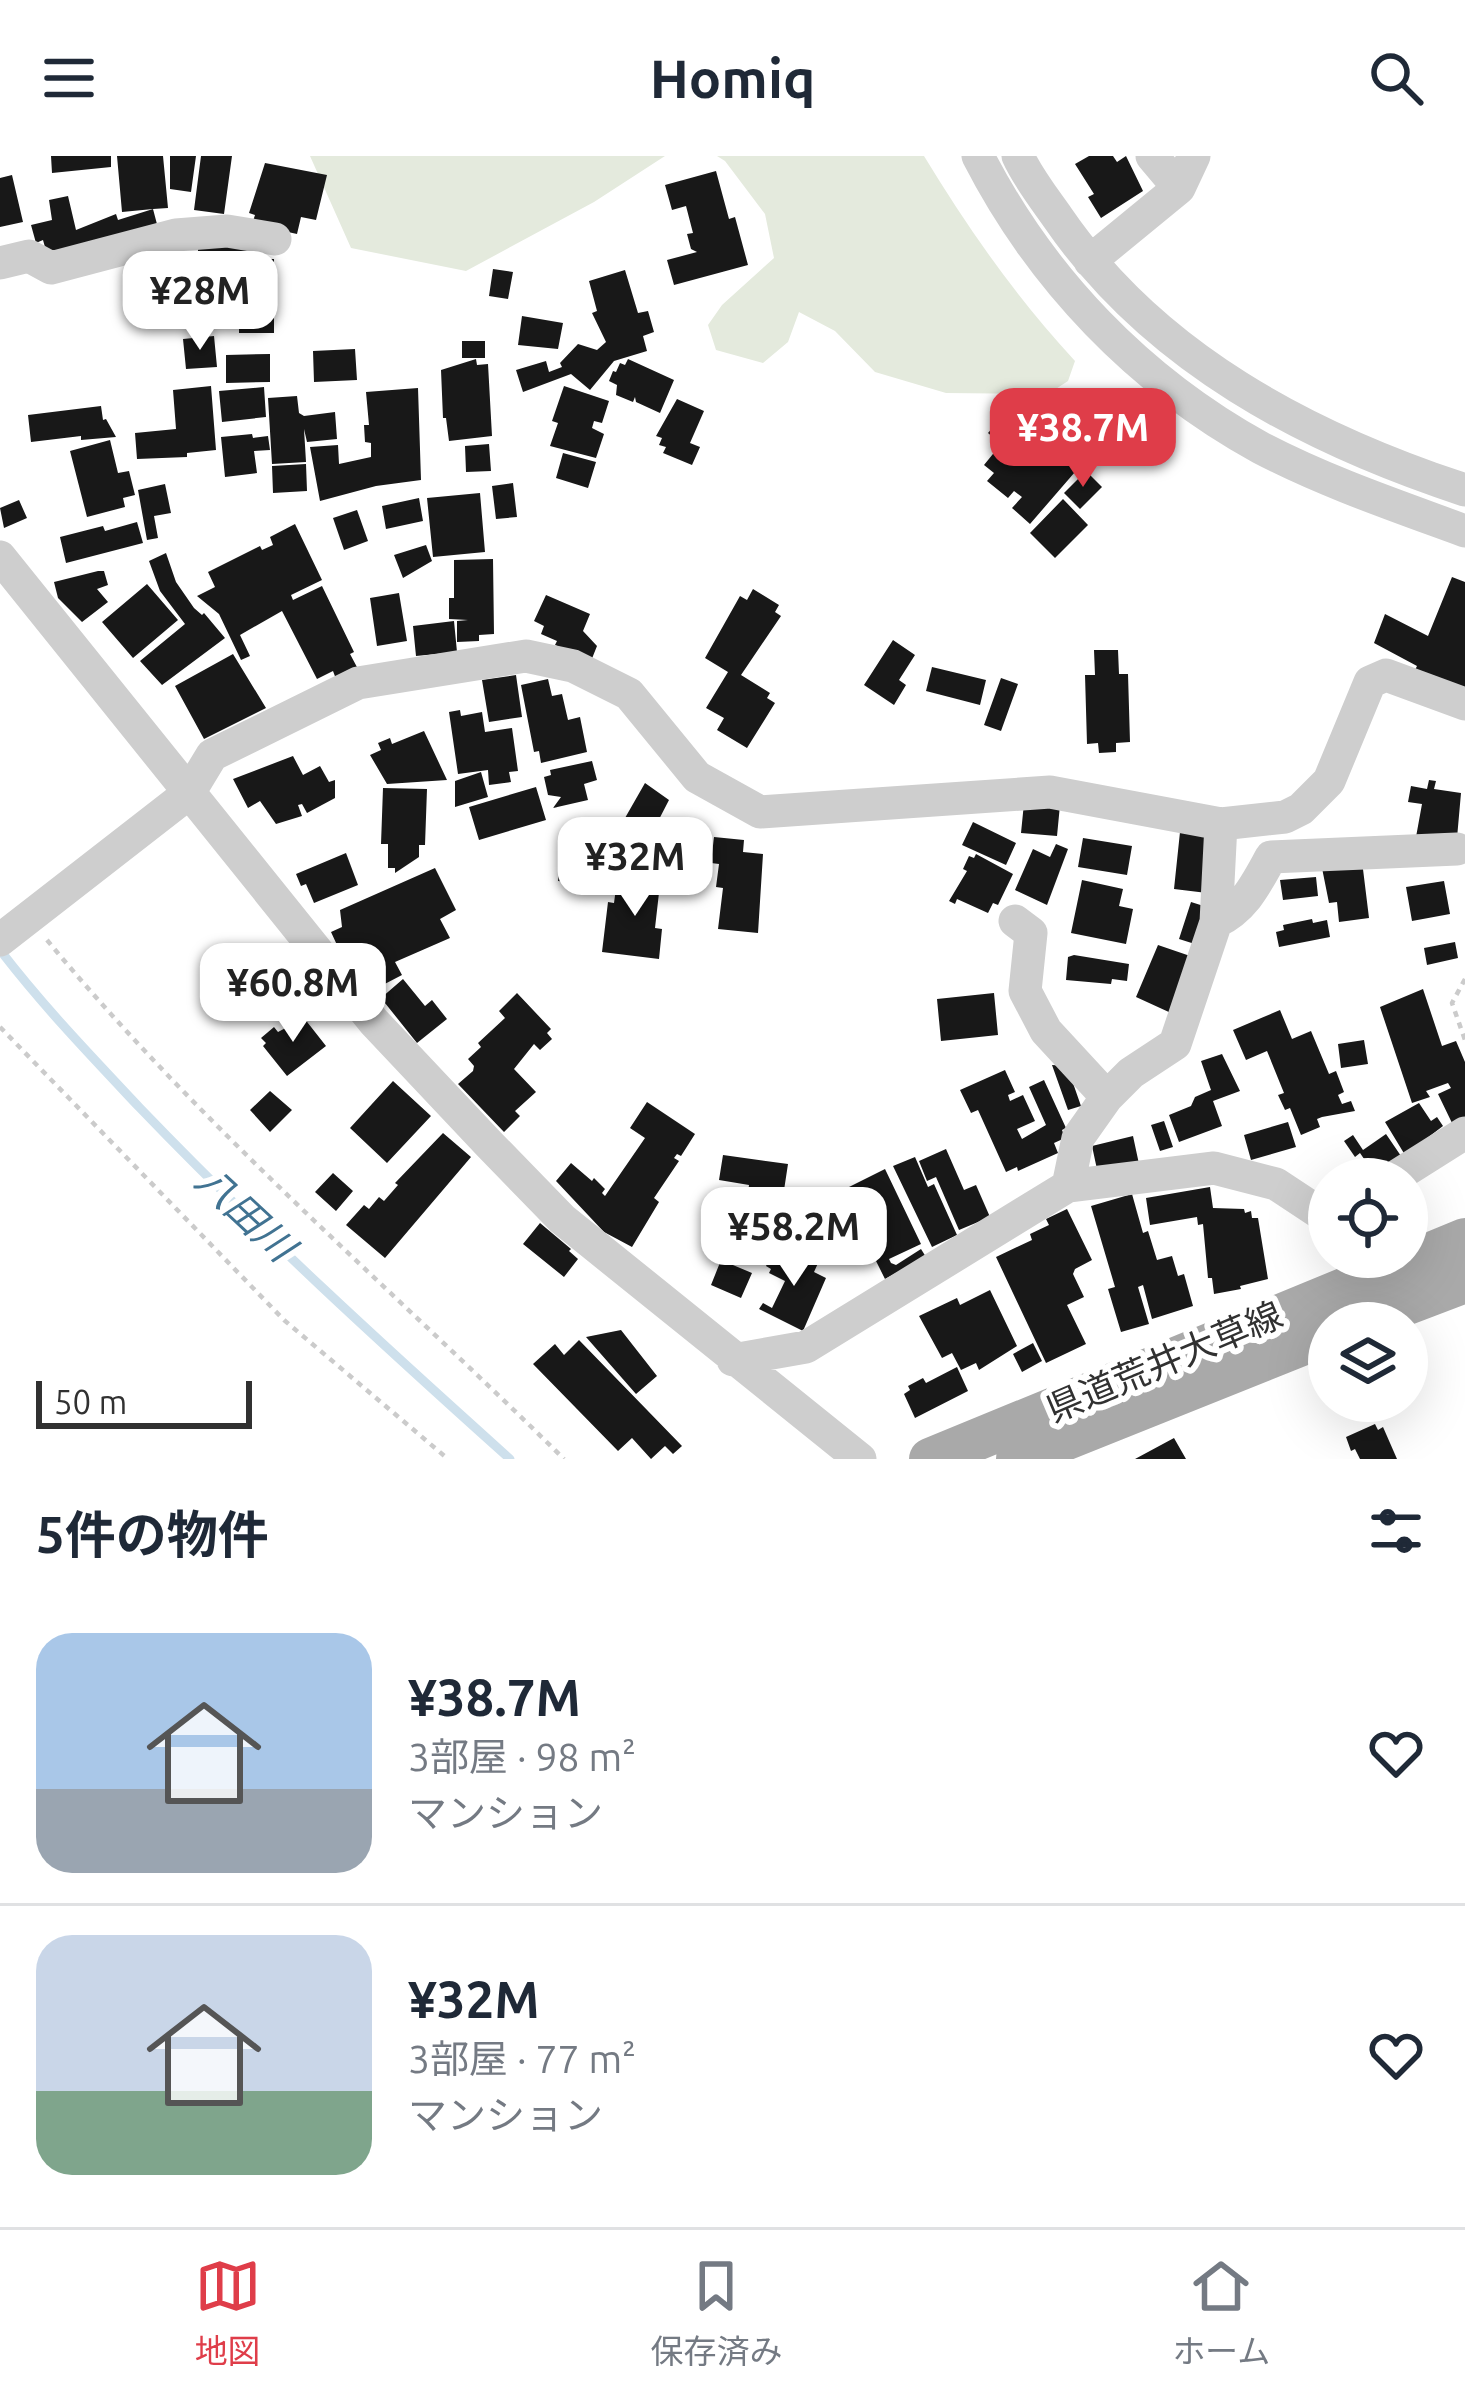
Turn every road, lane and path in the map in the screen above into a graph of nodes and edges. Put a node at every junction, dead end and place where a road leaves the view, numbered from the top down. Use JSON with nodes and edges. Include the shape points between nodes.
{"nodes":[{"id":1,"x":978,"y":156,"type":"edge"},
{"id":2,"x":1018,"y":156,"type":"edge"},
{"id":3,"x":1152,"y":156,"type":"edge"},
{"id":4,"x":1194,"y":156,"type":"edge"},
{"id":5,"x":1178,"y":188,"type":"junction"},
{"id":6,"x":275,"y":239,"type":"dead end"},
{"id":7,"x":1090,"y":262,"type":"junction"},
{"id":8,"x":0,"y":263,"type":"edge"},
{"id":9,"x":1465,"y":490,"type":"edge"},
{"id":10,"x":1465,"y":531,"type":"edge"},
{"id":11,"x":0,"y":557,"type":"edge"},
{"id":12,"x":1465,"y":704,"type":"edge"},
{"id":13,"x":189,"y":794,"type":"junction"},
{"id":14,"x":1222,"y":824,"type":"junction"},
{"id":15,"x":1457,"y":849,"type":"dead end"},
{"id":16,"x":29,"y":918,"type":"junction"},
{"id":17,"x":1015,"y":921,"type":"dead end"},
{"id":18,"x":1216,"y":922,"type":"junction"},
{"id":19,"x":0,"y":940,"type":"edge"},
{"id":20,"x":1465,"y":979,"type":"edge"},
{"id":21,"x":0,"y":1027,"type":"edge"},
{"id":22,"x":1465,"y":1040,"type":"edge"},
{"id":23,"x":1108,"y":1097,"type":"junction"},
{"id":24,"x":1465,"y":1133,"type":"edge"},
{"id":25,"x":1425,"y":1158,"type":"edge"},
{"id":26,"x":1068,"y":1186,"type":"junction"},
{"id":27,"x":1308,"y":1205,"type":"edge"},
{"id":28,"x":1465,"y":1239,"type":"edge"},
{"id":29,"x":1465,"y":1282,"type":"edge"},
{"id":30,"x":1366,"y":1293,"type":"edge"},
{"id":31,"x":1308,"y":1342,"type":"edge"},
{"id":32,"x":733,"y":1360,"type":"junction"},
{"id":33,"x":448,"y":1459,"type":"edge"},
{"id":34,"x":564,"y":1459,"type":"edge"},
{"id":35,"x":860,"y":1459,"type":"edge"},
{"id":36,"x":930,"y":1459,"type":"edge"},
{"id":37,"x":1017,"y":1459,"type":"edge"}],
"edges":[{"from":1,"to":10,"type":"street","via":[[1035,252],[1146,369],[1262,448]]},
{"from":2,"to":7,"type":"street"},
{"from":3,"to":5,"type":"street"},
{"from":4,"to":5,"type":"street"},
{"from":5,"to":7,"type":"street"},
{"from":6,"to":8,"type":"street","via":[[193,233],[51,268],[29,256]]},
{"from":7,"to":9,"type":"street","via":[[1143,318],[1216,374],[1319,431]]},
{"from":11,"to":13,"type":"street"},
{"from":12,"to":14,"type":"street","via":[[1386,675],[1370,682],[1329,781],[1300,809]]},
{"from":13,"to":14,"type":"street","via":[[212,755],[358,683],[526,656],[573,666],[628,694],[697,777],[760,812],[1051,792]]},
{"from":13,"to":16,"type":"street"},
{"from":13,"to":32,"type":"street","via":[[374,1022],[489,1144],[562,1219]]},
{"from":14,"to":18,"type":"street"},
{"from":15,"to":18,"type":"street","via":[[1271,856],[1249,897]]},
{"from":16,"to":19,"type":"street"},
{"from":16,"to":34,"type":"path","via":[[272,1182]]},
{"from":17,"to":23,"type":"street","via":[[1031,933],[1025,991],[1046,1031]]},
{"from":18,"to":23,"type":"street","via":[[1175,1044]]},
{"from":20,"to":22,"type":"path","via":[[1452,1003]]},
{"from":21,"to":33,"type":"path","via":[[284,1320]]},
{"from":23,"to":26,"type":"street","via":[[1078,1138]]},
{"from":24,"to":25,"type":"street"},
{"from":26,"to":27,"type":"street","via":[[1214,1168],[1276,1184]]},
{"from":26,"to":32,"type":"street","via":[[806,1347]]},
{"from":28,"to":30,"type":"main road","name":"県道荒井大草線"},
{"from":29,"to":30,"type":"main road","name":"県道荒井大草線"},
{"from":30,"to":36,"type":"main road","name":"県道荒井大草線"},
{"from":31,"to":37,"type":"main road","name":"県道荒井大草線"},
{"from":32,"to":35,"type":"street"}]}
